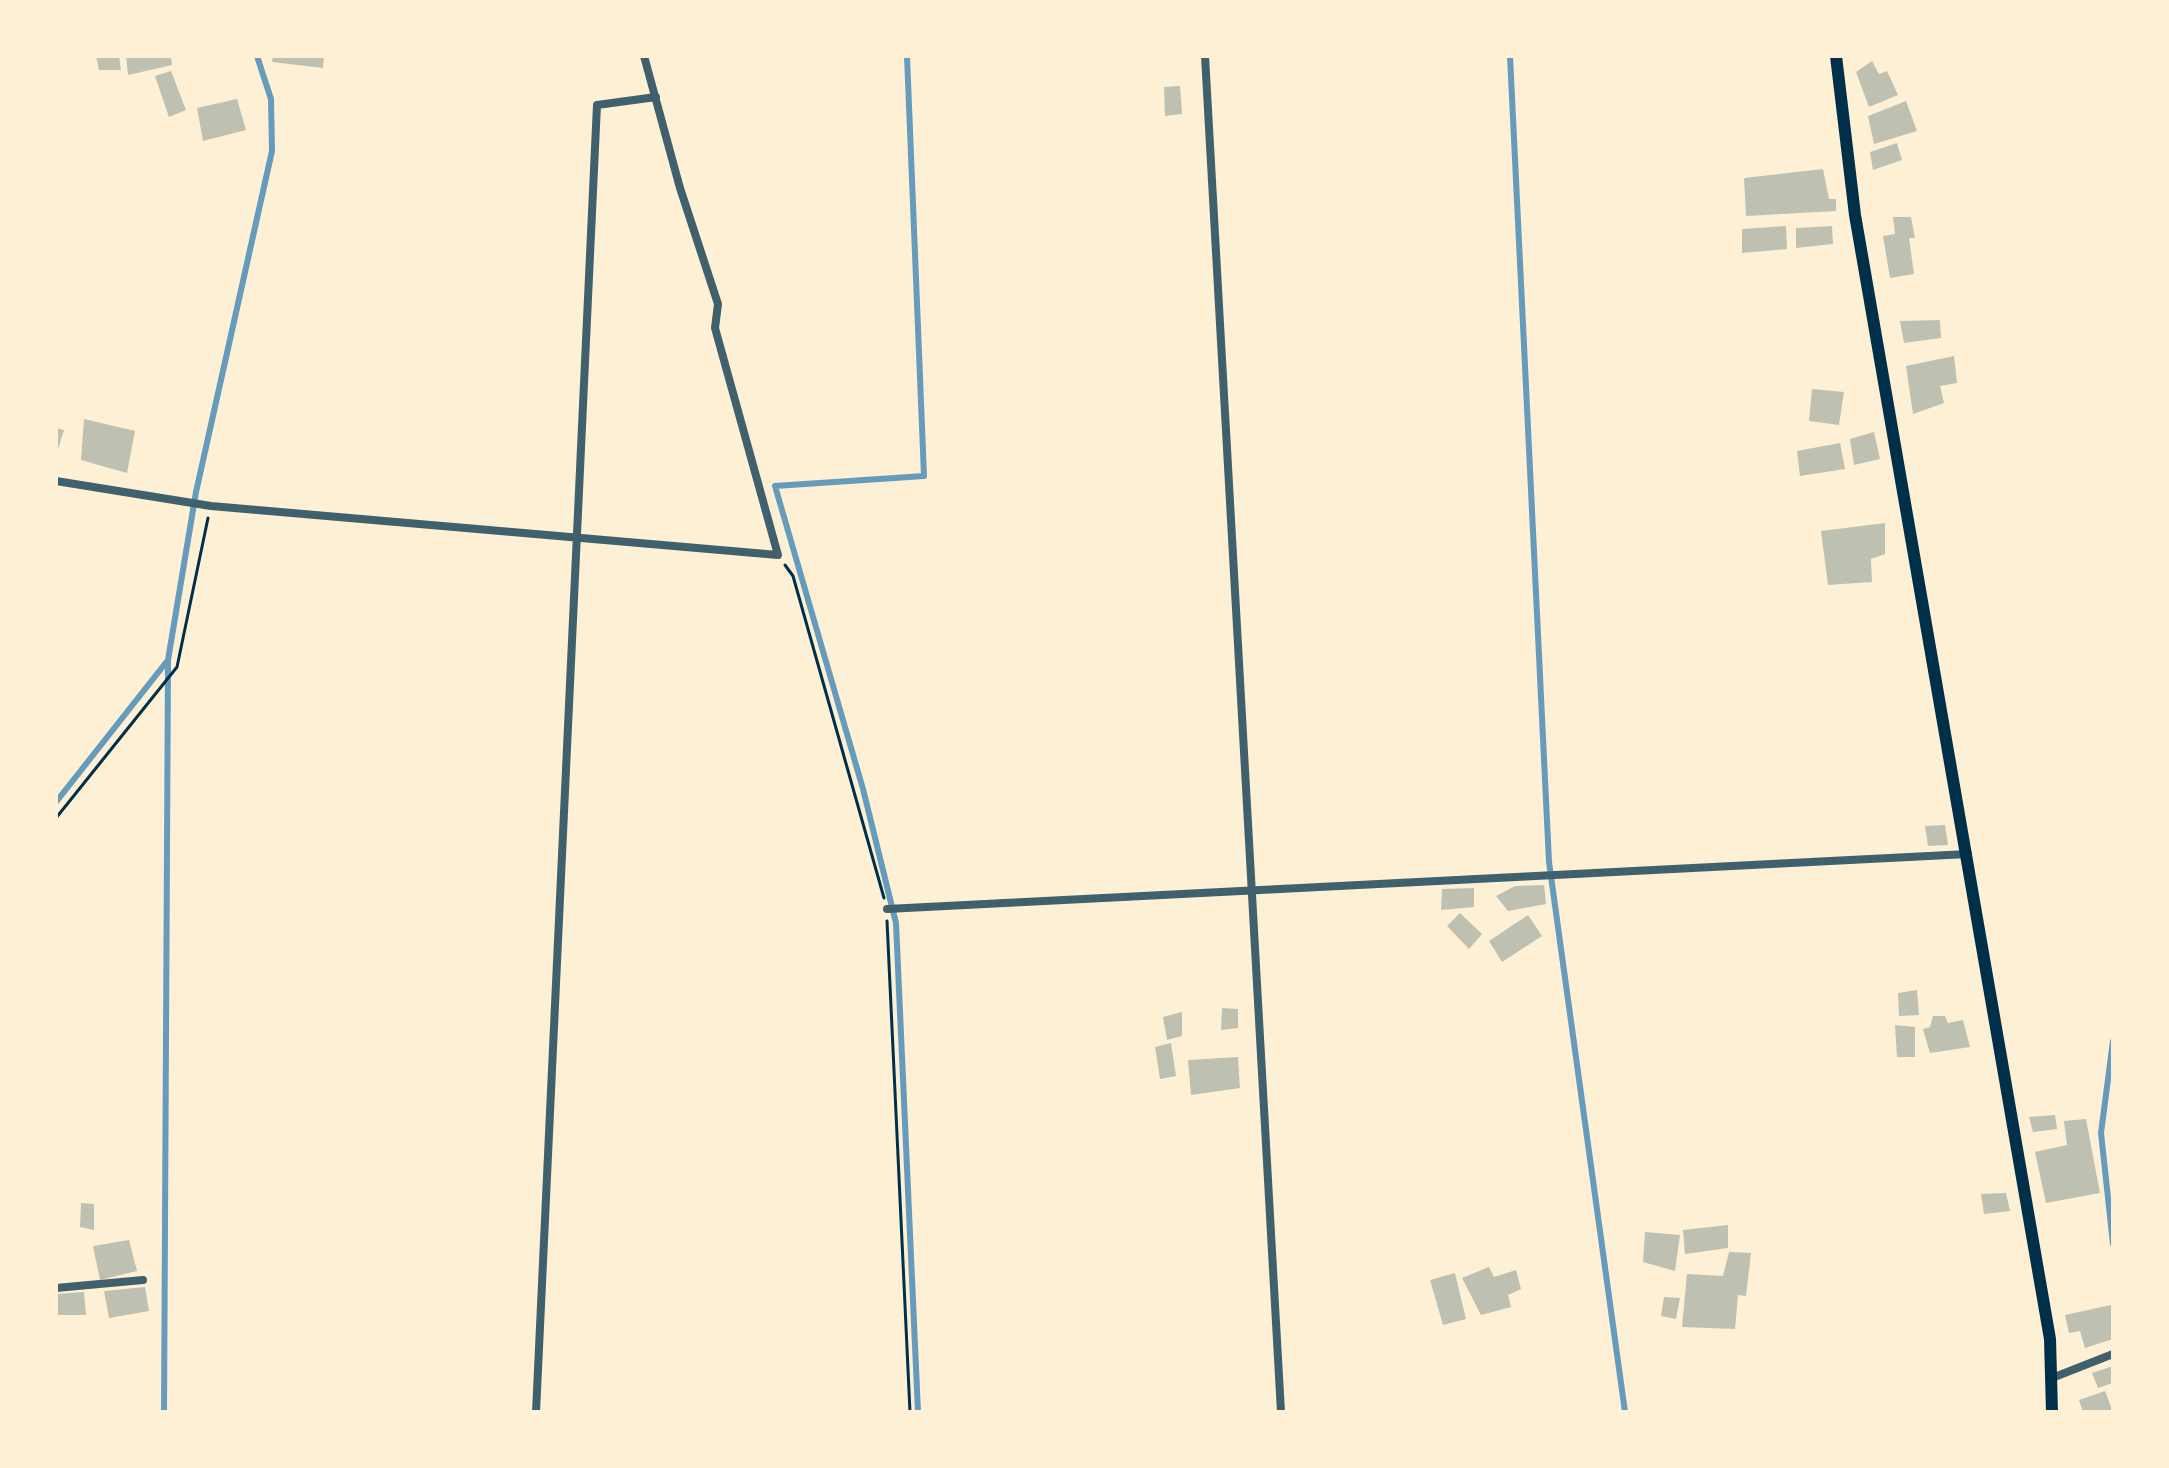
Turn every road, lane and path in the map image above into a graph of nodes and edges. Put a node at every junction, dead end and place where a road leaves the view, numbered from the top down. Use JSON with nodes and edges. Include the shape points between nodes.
{"nodes":[{"id":1,"x":644,"y":56,"type":"edge"},
{"id":2,"x":1205,"y":56,"type":"edge"},
{"id":3,"x":1836,"y":56,"type":"edge"},
{"id":4,"x":656,"y":97,"type":"junction"},
{"id":5,"x":56,"y":481,"type":"edge"},
{"id":6,"x":211,"y":506,"type":"junction"},
{"id":7,"x":577,"y":540,"type":"junction"},
{"id":8,"x":778,"y":555,"type":"junction"},
{"id":9,"x":56,"y":818,"type":"edge"},
{"id":10,"x":1969,"y":854,"type":"junction"},
{"id":11,"x":1254,"y":889,"type":"junction"},
{"id":12,"x":887,"y":909,"type":"junction"},
{"id":13,"x":143,"y":1280,"type":"dead end"},
{"id":14,"x":56,"y":1288,"type":"edge"},
{"id":15,"x":2113,"y":1354,"type":"edge"},
{"id":16,"x":2052,"y":1378,"type":"junction"},
{"id":17,"x":536,"y":1412,"type":"edge"},
{"id":18,"x":910,"y":1412,"type":"edge"},
{"id":19,"x":1281,"y":1412,"type":"edge"},
{"id":20,"x":2052,"y":1412,"type":"edge"}],
"edges":[{"from":1,"to":4,"type":"street"},
{"from":2,"to":11,"type":"street"},
{"from":3,"to":10,"type":"main road","via":[[1855,215]]},
{"from":4,"to":7,"type":"street","via":[[597,105]]},
{"from":4,"to":8,"type":"street","via":[[718,304],[715,328]]},
{"from":5,"to":6,"type":"street"},
{"from":6,"to":7,"type":"street"},
{"from":6,"to":9,"type":"path","via":[[177,667]]},
{"from":7,"to":8,"type":"street"},
{"from":7,"to":17,"type":"street"},
{"from":8,"to":12,"type":"path","via":[[793,576]]},
{"from":10,"to":11,"type":"street"},
{"from":10,"to":16,"type":"main road","via":[[2050,1339]]},
{"from":11,"to":12,"type":"street"},
{"from":11,"to":19,"type":"street"},
{"from":12,"to":18,"type":"path"},
{"from":13,"to":14,"type":"street"},
{"from":15,"to":16,"type":"street"},
{"from":16,"to":20,"type":"main road"}]}
